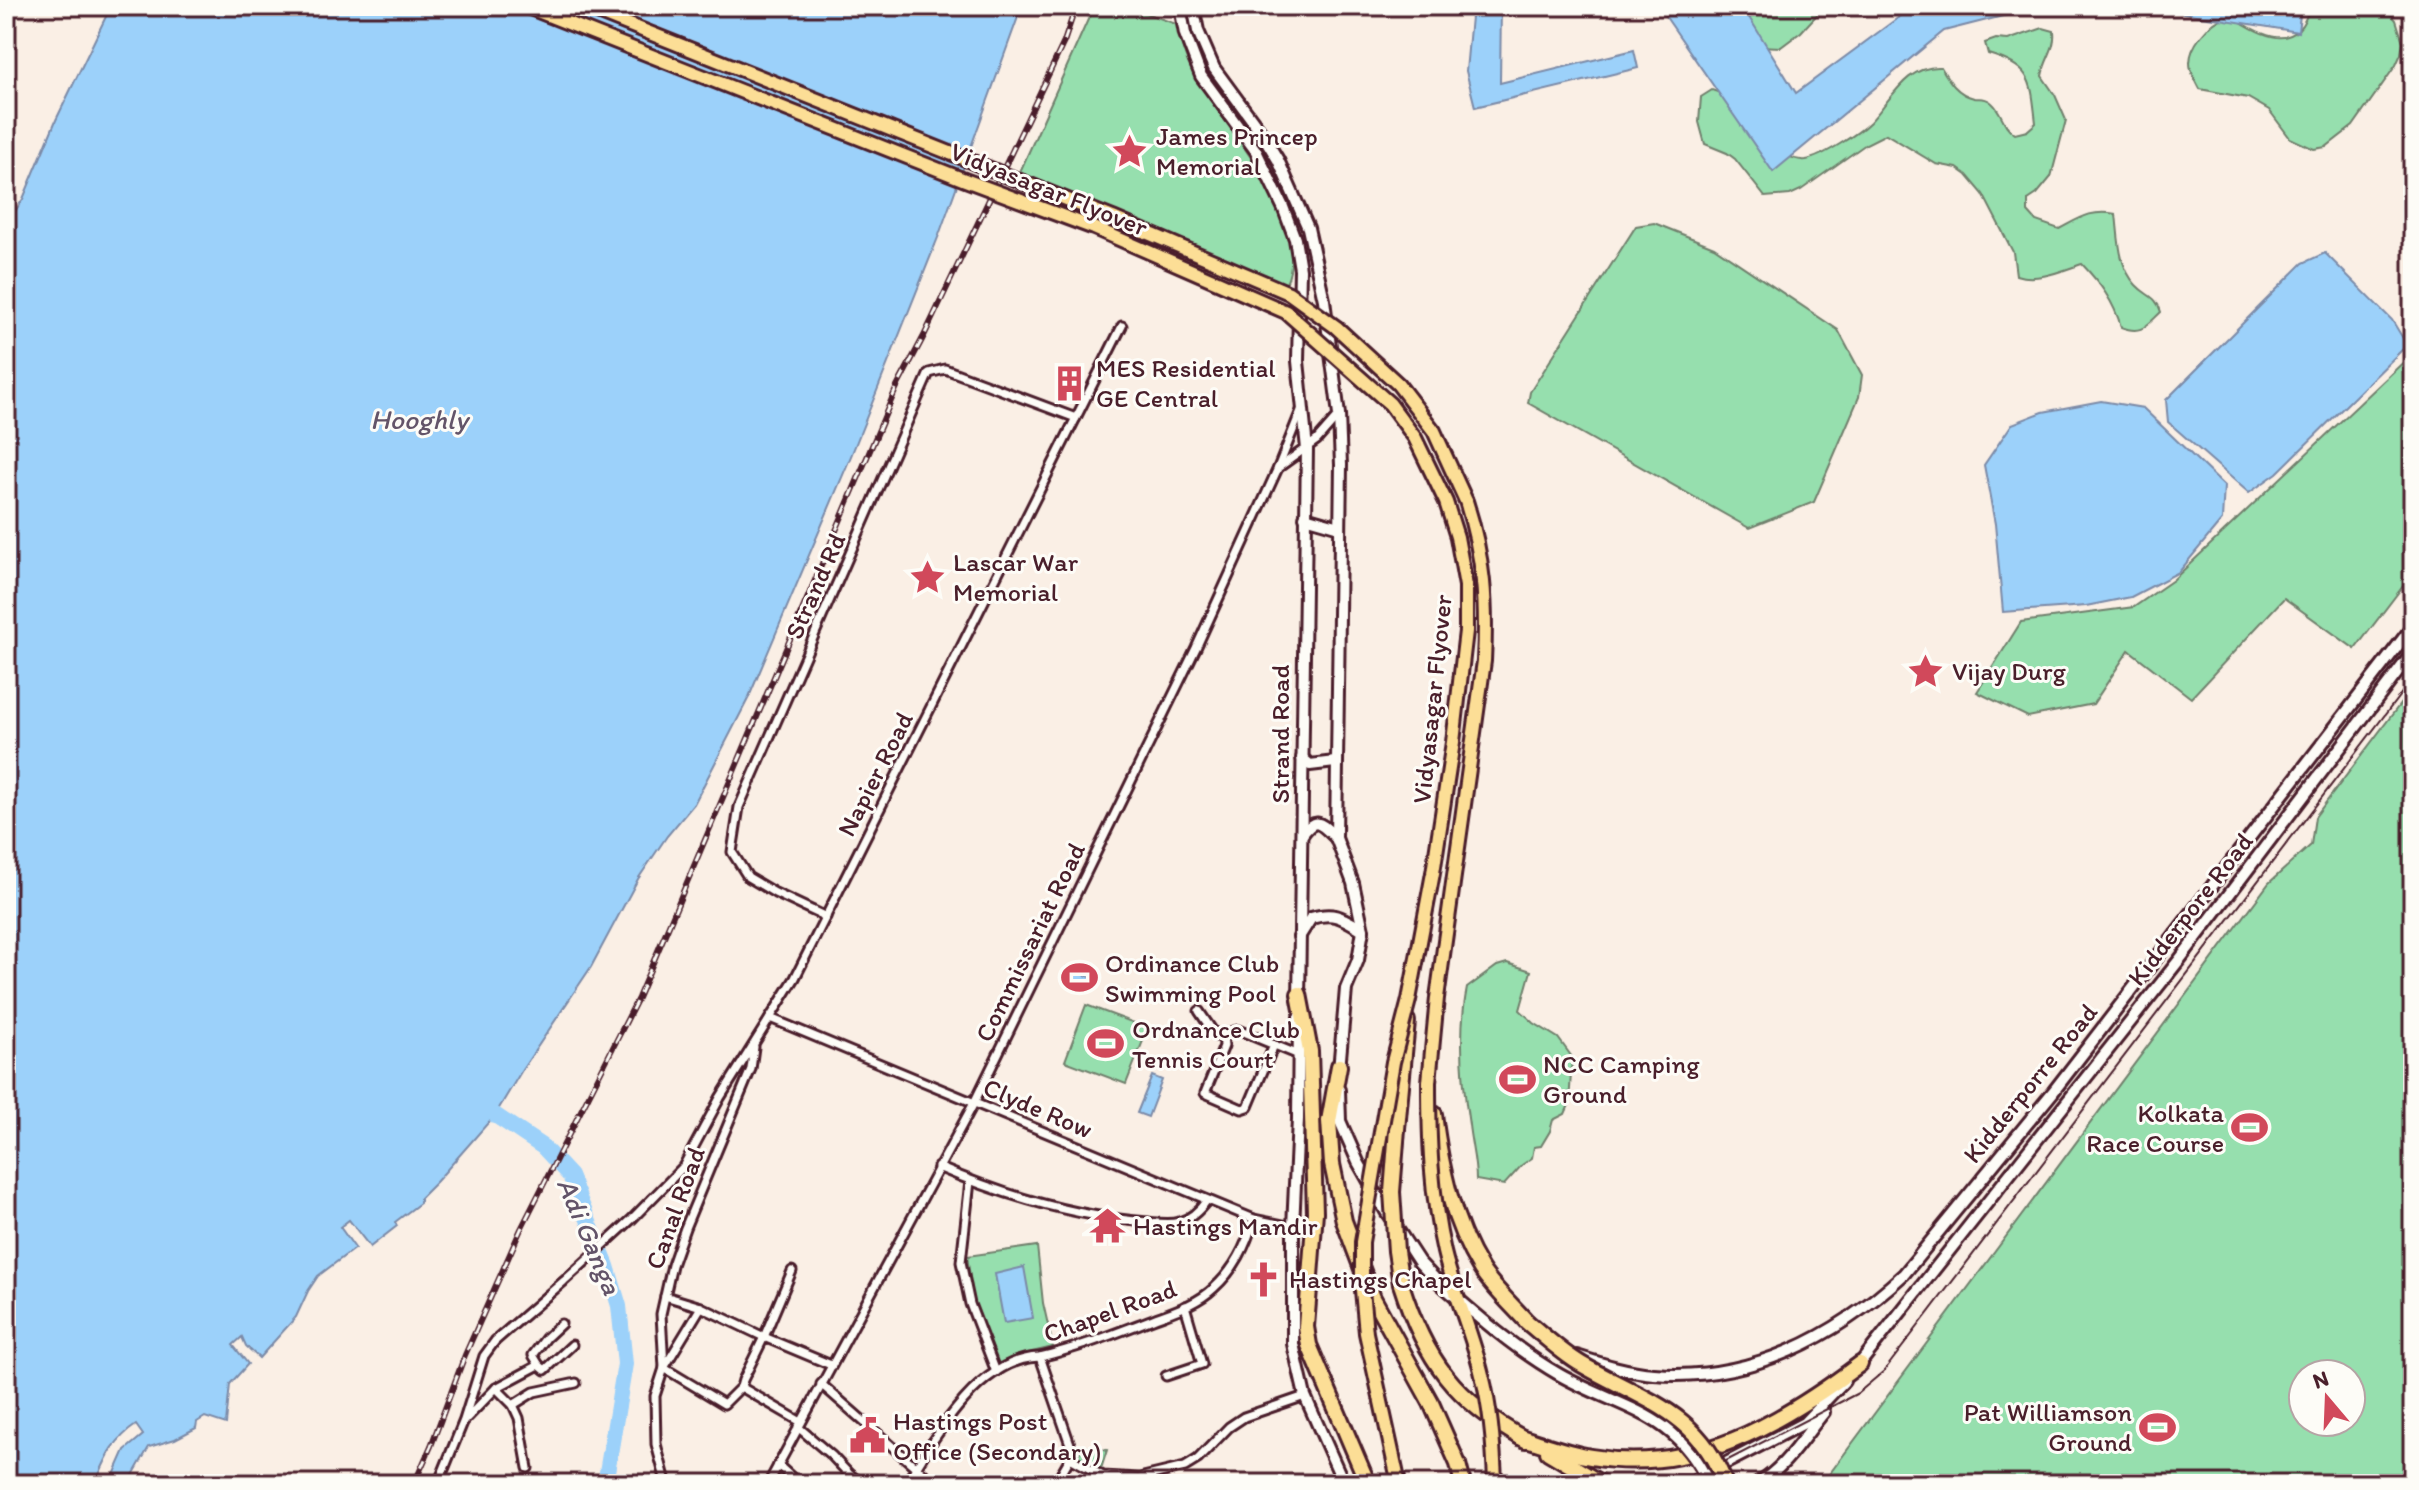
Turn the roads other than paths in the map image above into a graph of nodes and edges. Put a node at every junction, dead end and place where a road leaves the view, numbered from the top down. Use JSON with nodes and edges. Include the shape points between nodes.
{"nodes":[{"id":1,"x":525,"y":6,"type":"edge"},
{"id":2,"x":582,"y":6,"type":"edge"},
{"id":3,"x":1180,"y":6,"type":"edge"},
{"id":4,"x":1193,"y":6,"type":"edge"},
{"id":5,"x":1122,"y":326,"type":"dead end"},
{"id":6,"x":1303,"y":405,"type":"junction"},
{"id":7,"x":1339,"y":415,"type":"junction"},
{"id":8,"x":1076,"y":418,"type":"junction"},
{"id":9,"x":1307,"y":449,"type":"junction"},
{"id":10,"x":1278,"y":468,"type":"junction"},
{"id":11,"x":1305,"y":517,"type":"junction"},
{"id":12,"x":1340,"y":527,"type":"junction"},
{"id":13,"x":2413,"y":626,"type":"edge"},
{"id":14,"x":2413,"y":652,"type":"edge"},
{"id":15,"x":1302,"y":758,"type":"junction"},
{"id":16,"x":1335,"y":762,"type":"junction"},
{"id":17,"x":1302,"y":835,"type":"junction"},
{"id":18,"x":1336,"y":838,"type":"junction"},
{"id":19,"x":826,"y":917,"type":"junction"},
{"id":20,"x":1363,"y":930,"type":"junction"},
{"id":21,"x":1298,"y":939,"type":"junction"},
{"id":22,"x":1299,"y":994,"type":"junction"},
{"id":23,"x":1409,"y":1000,"type":"junction"},
{"id":24,"x":1199,"y":1011,"type":"dead end"},
{"id":25,"x":770,"y":1018,"type":"junction"},
{"id":26,"x":1223,"y":1034,"type":"junction"},
{"id":27,"x":755,"y":1043,"type":"junction"},
{"id":28,"x":1274,"y":1045,"type":"junction"},
{"id":29,"x":1299,"y":1055,"type":"junction"},
{"id":30,"x":1339,"y":1066,"type":"junction"},
{"id":31,"x":1429,"y":1082,"type":"junction"},
{"id":32,"x":974,"y":1103,"type":"junction"},
{"id":33,"x":938,"y":1167,"type":"junction"},
{"id":34,"x":970,"y":1181,"type":"junction"},
{"id":35,"x":1207,"y":1200,"type":"junction"},
{"id":36,"x":1254,"y":1219,"type":"junction"},
{"id":37,"x":1293,"y":1227,"type":"junction"},
{"id":38,"x":792,"y":1271,"type":"dead end"},
{"id":39,"x":665,"y":1296,"type":"junction"},
{"id":40,"x":1185,"y":1306,"type":"junction"},
{"id":41,"x":701,"y":1307,"type":"junction"},
{"id":42,"x":561,"y":1324,"type":"dead end"},
{"id":43,"x":764,"y":1337,"type":"junction"},
{"id":44,"x":572,"y":1345,"type":"dead end"},
{"id":45,"x":1566,"y":1353,"type":"junction"},
{"id":46,"x":1040,"y":1357,"type":"junction"},
{"id":47,"x":1860,"y":1364,"type":"junction"},
{"id":48,"x":539,"y":1365,"type":"junction"},
{"id":49,"x":831,"y":1365,"type":"junction"},
{"id":50,"x":664,"y":1368,"type":"junction"},
{"id":51,"x":996,"y":1372,"type":"junction"},
{"id":52,"x":1166,"y":1376,"type":"dead end"},
{"id":53,"x":1848,"y":1378,"type":"junction"},
{"id":54,"x":576,"y":1383,"type":"dead end"},
{"id":55,"x":821,"y":1384,"type":"junction"},
{"id":56,"x":741,"y":1387,"type":"junction"},
{"id":57,"x":496,"y":1388,"type":"junction"},
{"id":58,"x":1305,"y":1396,"type":"junction"},
{"id":59,"x":513,"y":1405,"type":"junction"},
{"id":60,"x":464,"y":1420,"type":"junction"},
{"id":61,"x":800,"y":1424,"type":"junction"},
{"id":62,"x":1520,"y":1437,"type":"junction"},
{"id":63,"x":1070,"y":1458,"type":"junction"},
{"id":64,"x":778,"y":1465,"type":"junction"},
{"id":65,"x":916,"y":1467,"type":"junction"},
{"id":66,"x":528,"y":1468,"type":"dead end"},
{"id":67,"x":438,"y":1484,"type":"edge"},
{"id":68,"x":669,"y":1484,"type":"edge"},
{"id":69,"x":768,"y":1484,"type":"edge"},
{"id":70,"x":799,"y":1484,"type":"edge"},
{"id":71,"x":863,"y":1484,"type":"edge"},
{"id":72,"x":906,"y":1484,"type":"edge"},
{"id":73,"x":935,"y":1484,"type":"edge"},
{"id":74,"x":1055,"y":1484,"type":"edge"},
{"id":75,"x":1344,"y":1484,"type":"edge"},
{"id":76,"x":1368,"y":1484,"type":"edge"},
{"id":77,"x":1399,"y":1484,"type":"edge"},
{"id":78,"x":1463,"y":1484,"type":"edge"},
{"id":79,"x":1495,"y":1484,"type":"edge"},
{"id":80,"x":1602,"y":1484,"type":"edge"},
{"id":81,"x":1692,"y":1484,"type":"edge"},
{"id":82,"x":1709,"y":1484,"type":"edge"},
{"id":83,"x":1725,"y":1484,"type":"edge"},
{"id":84,"x":1757,"y":1484,"type":"edge"}],
"edges":[{"from":1,"to":23,"type":"highway","name":"Vidyasagar Flyover","bridge":true,"via":[[1094,228],[1286,312],[1390,404],[1415,438],[1446,502],[1466,586],[1453,742]]},
{"from":2,"to":31,"type":"highway","name":"Vidyasagar Flyover","bridge":true,"via":[[1289,293],[1336,327],[1398,384],[1434,431],[1466,501],[1482,562],[1486,611],[1484,661]]},
{"from":3,"to":6,"type":"main road","name":"Strand Road","via":[[1201,76],[1256,151],[1295,239]]},
{"from":4,"to":7,"type":"main road","via":[[1214,68],[1267,141],[1308,228],[1324,300]]},
{"from":5,"to":8,"type":"street","name":"Napier Road"},
{"from":6,"to":9,"type":"main road","name":"Strand Road"},
{"from":6,"to":10,"type":"street","name":"Commissariat Road"},
{"from":7,"to":9,"type":"street"},
{"from":7,"to":12,"type":"main road"},
{"from":8,"to":19,"type":"street","name":"Napier Road"},
{"from":8,"to":19,"type":"street","name":"Strand Rd","via":[[945,369],[929,373],[739,807],[732,852],[748,877]]},
{"from":9,"to":10,"type":"street"},
{"from":9,"to":11,"type":"main road","name":"Strand Road"},
{"from":10,"to":32,"type":"street","name":"Commissariat Road"},
{"from":11,"to":12,"type":"main road"},
{"from":11,"to":15,"type":"main road","name":"Strand Road"},
{"from":12,"to":16,"type":"main road"},
{"from":13,"to":45,"type":"main road","name":"Kidderporre Road","via":[[2053,1092],[1904,1274],[1857,1315],[1778,1357],[1712,1373],[1626,1370]]},
{"from":14,"to":47,"type":"main road","name":"Kidderpore Road","via":[[2180,959]]},
{"from":15,"to":16,"type":"main road","via":[[1310,765]]},
{"from":15,"to":17,"type":"main road","name":"Strand Road"},
{"from":16,"to":18,"type":"main road"},
{"from":17,"to":18,"type":"main road","via":[[1316,823]]},
{"from":17,"to":21,"type":"main road","name":"Strand Road"},
{"from":18,"to":20,"type":"main road"},
{"from":19,"to":25,"type":"street","name":"Napier Road"},
{"from":20,"to":21,"type":"main road","via":[[1327,914],[1311,918]]},
{"from":20,"to":30,"type":"main road","via":[[1346,989]]},
{"from":21,"to":22,"type":"main road","name":"Strand Road"},
{"from":22,"to":29,"type":"main road","name":"Strand Road"},
{"from":22,"to":76,"type":"highway","via":[[1310,1051],[1315,1212],[1306,1327]]},
{"from":23,"to":62,"type":"highway","bridge":true,"via":[[1392,1192],[1401,1284],[1430,1355],[1455,1389]]},
{"from":23,"to":77,"type":"highway","name":"Vidyasagar Flyover","bridge":true,"via":[[1362,1242],[1366,1333]]},
{"from":24,"to":26,"type":"street","via":[[1216,1036]]},
{"from":25,"to":27,"type":"street","name":"Napier Road"},
{"from":25,"to":32,"type":"street","name":"Clyde Row"},
{"from":26,"to":28,"type":"street","via":[[1238,1030]]},
{"from":26,"to":28,"type":"street","via":[[1224,1046],[1205,1093],[1242,1109],[1248,1107]]},
{"from":27,"to":39,"type":"street","name":"Canal Road","via":[[751,1069],[685,1228]]},
{"from":27,"to":60,"type":"street","name":"Napier Road","via":[[683,1167],[495,1341],[484,1356]]},
{"from":28,"to":29,"type":"street"},
{"from":29,"to":37,"type":"main road","name":"Strand Road"},
{"from":30,"to":78,"type":"highway","via":[[1329,1121],[1344,1221],[1373,1298],[1431,1403]]},
{"from":30,"to":82,"type":"main road","bridge":true,"via":[[1340,1121],[1358,1162],[1419,1262],[1528,1355],[1647,1414],[1680,1439]]},
{"from":31,"to":45,"type":"highway","bridge":true,"via":[[1451,1206],[1482,1271],[1527,1322]]},
{"from":31,"to":79,"type":"highway","name":"Vidyasagar Flyover","bridge":true,"via":[[1436,1210],[1482,1374]]},
{"from":32,"to":33,"type":"street","name":"Commissariat Road"},
{"from":32,"to":35,"type":"street","name":"Clyde Row"},
{"from":33,"to":34,"type":"street"},
{"from":33,"to":49,"type":"street","name":"Commissariat Road"},
{"from":34,"to":35,"type":"street","via":[[1121,1220],[1177,1223]]},
{"from":34,"to":51,"type":"street","via":[[961,1262],[970,1304]]},
{"from":35,"to":36,"type":"street","name":"Clyde Row"},
{"from":36,"to":37,"type":"street","name":"Clyde Row"},
{"from":36,"to":40,"type":"street","name":"Chapel Road","via":[[1246,1247],[1229,1272]]},
{"from":37,"to":58,"type":"main road","name":"Strand Road","via":[[1293,1344]]},
{"from":38,"to":43,"type":"street"},
{"from":39,"to":41,"type":"street"},
{"from":39,"to":50,"type":"street","name":"Canal Road"},
{"from":40,"to":46,"type":"street","name":"Chapel Road"},
{"from":40,"to":52,"type":"street","via":[[1202,1364]]},
{"from":41,"to":43,"type":"street"},
{"from":41,"to":50,"type":"street"},
{"from":42,"to":48,"type":"street","via":[[533,1355]]},
{"from":43,"to":49,"type":"street"},
{"from":43,"to":56,"type":"street"},
{"from":44,"to":48,"type":"street","via":[[545,1370]]},
{"from":45,"to":83,"type":"highway","bridge":true,"via":[[1669,1410],[1711,1452]]},
{"from":46,"to":51,"type":"street","via":[[1027,1357]]},
{"from":46,"to":63,"type":"street","name":"Chapel Road","via":[[1071,1447]]},
{"from":47,"to":53,"type":"main road","name":"Kidderpore Road"},
{"from":47,"to":62,"type":"highway","via":[[1785,1417],[1693,1455],[1661,1461],[1592,1457]]},
{"from":48,"to":57,"type":"street"},
{"from":49,"to":55,"type":"street","name":"Commissariat Road"},
{"from":50,"to":56,"type":"street","via":[[724,1404]]},
{"from":50,"to":68,"type":"street","name":"Canal Road","via":[[655,1396],[656,1444]]},
{"from":51,"to":65,"type":"street","via":[[967,1396]]},
{"from":53,"to":81,"type":"main road","name":"Kidderpore Road","via":[[1804,1423]]},
{"from":53,"to":84,"type":"main road","name":"Kidderpore Road","via":[[1778,1469]]},
{"from":54,"to":59,"type":"street","via":[[534,1392]]},
{"from":55,"to":61,"type":"street","name":"Commissariat Road"},
{"from":55,"to":65,"type":"street"},
{"from":56,"to":61,"type":"street"},
{"from":57,"to":59,"type":"street"},
{"from":57,"to":60,"type":"street"},
{"from":58,"to":63,"type":"street","via":[[1244,1417],[1185,1467],[1139,1478],[1103,1476]]},
{"from":58,"to":75,"type":"main road","name":"Strand Road"},
{"from":59,"to":66,"type":"street"},
{"from":60,"to":67,"type":"street","name":"Napier Road"},
{"from":61,"to":64,"type":"street","name":"Commissariat Road"},
{"from":61,"to":71,"type":"street"},
{"from":62,"to":80,"type":"highway"},
{"from":63,"to":74,"type":"street"},
{"from":64,"to":69,"type":"street","name":"Commissariat Road"},
{"from":64,"to":70,"type":"street"},
{"from":65,"to":72,"type":"street"},
{"from":65,"to":73,"type":"street"}]}
